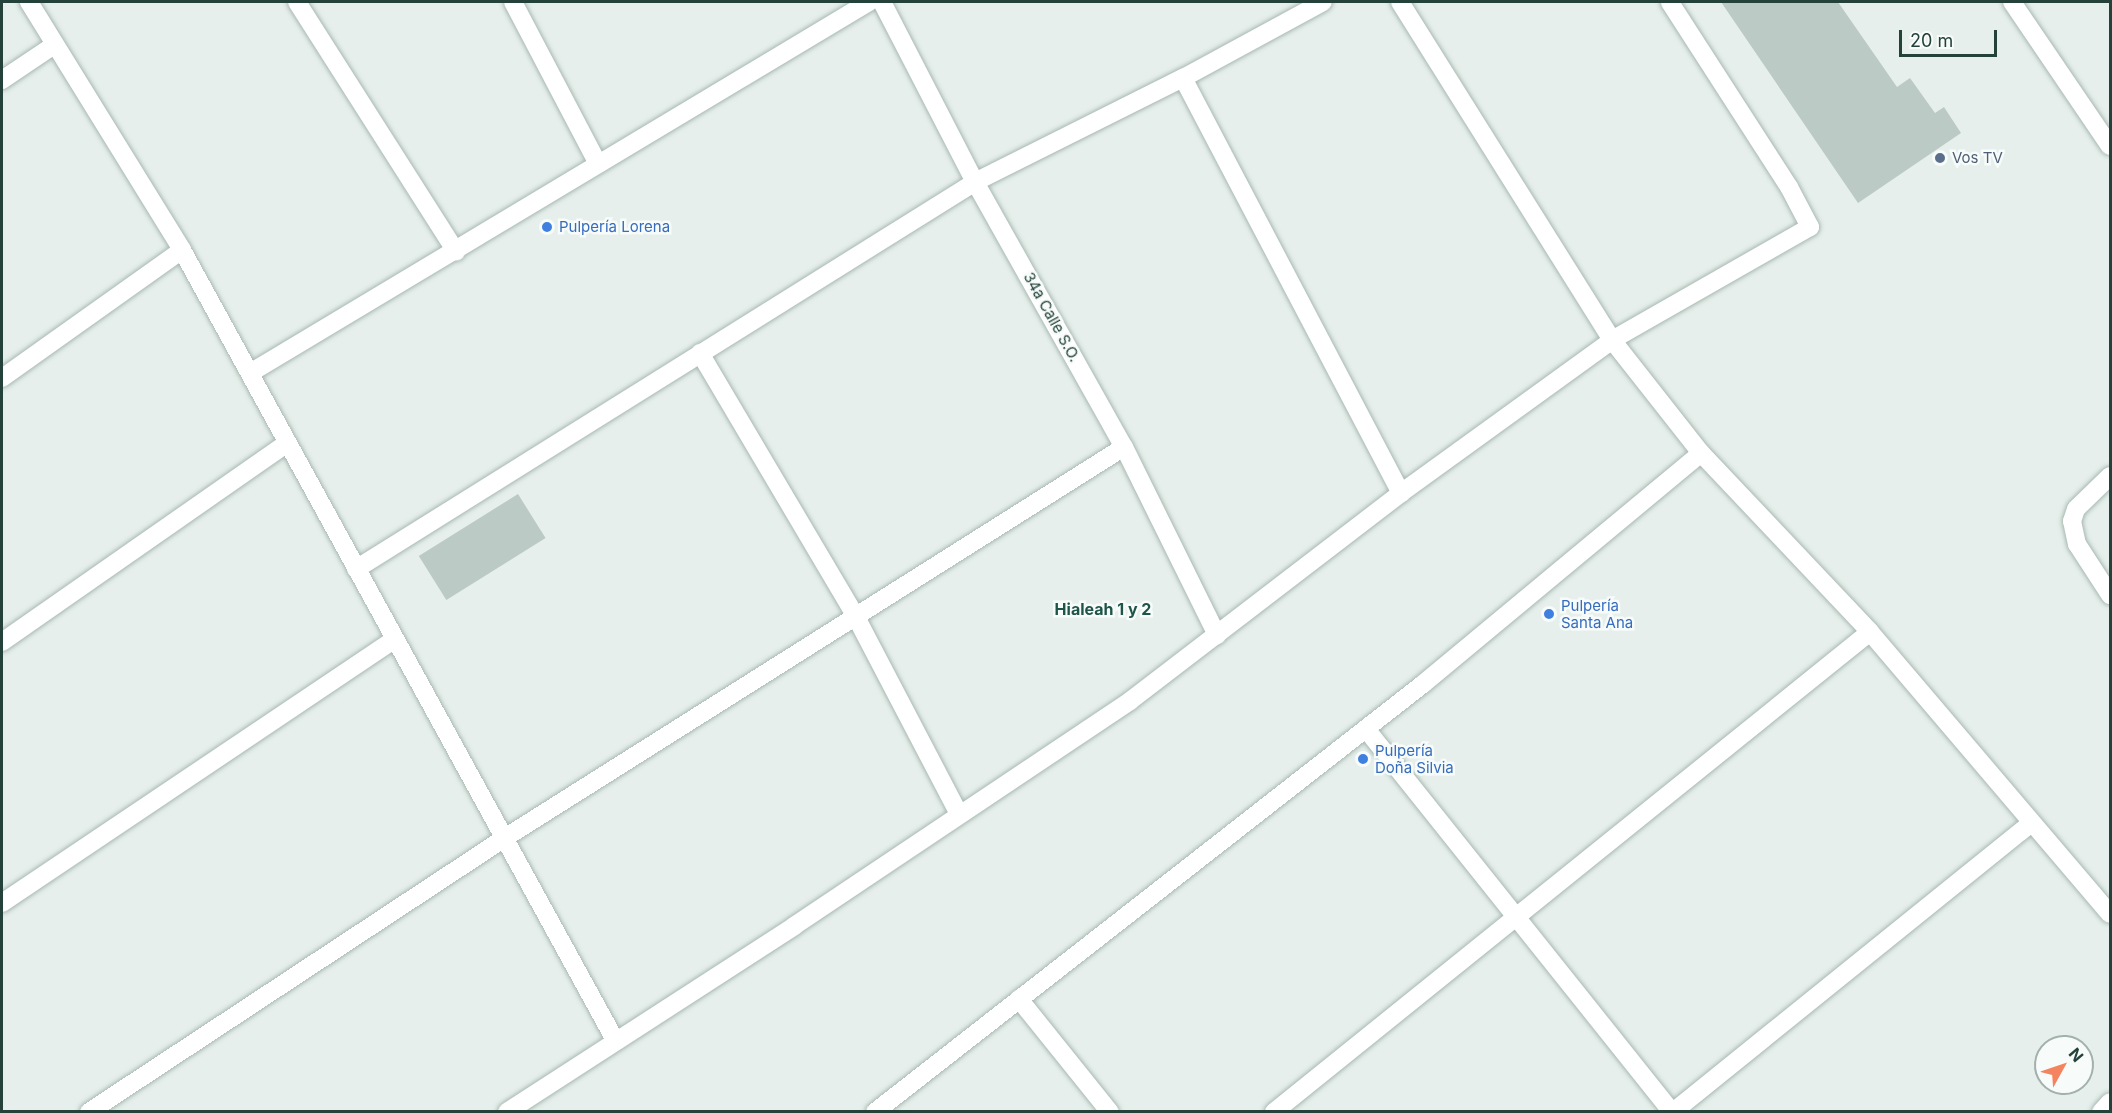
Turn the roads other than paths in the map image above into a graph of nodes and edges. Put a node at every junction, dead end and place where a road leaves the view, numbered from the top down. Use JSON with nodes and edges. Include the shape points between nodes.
{"nodes":[{"id":1,"x":29,"y":2,"type":"edge"},
{"id":2,"x":297,"y":2,"type":"edge"},
{"id":3,"x":513,"y":2,"type":"edge"},
{"id":4,"x":869,"y":2,"type":"edge"},
{"id":5,"x":882,"y":2,"type":"edge"},
{"id":6,"x":1323,"y":2,"type":"edge"},
{"id":7,"x":1400,"y":2,"type":"edge"},
{"id":8,"x":1670,"y":2,"type":"edge"},
{"id":9,"x":2012,"y":2,"type":"edge"},
{"id":10,"x":54,"y":45,"type":"junction"},
{"id":11,"x":1183,"y":78,"type":"junction"},
{"id":12,"x":2,"y":80,"type":"edge"},
{"id":13,"x":2110,"y":146,"type":"edge"},
{"id":14,"x":598,"y":164,"type":"junction"},
{"id":15,"x":975,"y":182,"type":"junction"},
{"id":16,"x":182,"y":250,"type":"junction"},
{"id":17,"x":456,"y":252,"type":"junction"},
{"id":18,"x":1612,"y":340,"type":"junction"},
{"id":19,"x":700,"y":353,"type":"junction"},
{"id":20,"x":250,"y":373,"type":"junction"},
{"id":21,"x":2,"y":378,"type":"edge"},
{"id":22,"x":288,"y":443,"type":"junction"},
{"id":23,"x":1124,"y":447,"type":"junction"},
{"id":24,"x":1701,"y":453,"type":"junction"},
{"id":25,"x":2110,"y":476,"type":"edge"},
{"id":26,"x":1401,"y":494,"type":"junction"},
{"id":27,"x":356,"y":569,"type":"junction"},
{"id":28,"x":2110,"y":595,"type":"edge"},
{"id":29,"x":856,"y":618,"type":"junction"},
{"id":30,"x":1870,"y":632,"type":"junction"},
{"id":31,"x":1217,"y":636,"type":"junction"},
{"id":32,"x":395,"y":639,"type":"junction"},
{"id":33,"x":2,"y":642,"type":"edge"},
{"id":34,"x":1366,"y":729,"type":"junction"},
{"id":35,"x":959,"y":814,"type":"junction"},
{"id":36,"x":2031,"y":823,"type":"junction"},
{"id":37,"x":503,"y":839,"type":"junction"},
{"id":38,"x":2,"y":903,"type":"edge"},
{"id":39,"x":2110,"y":914,"type":"edge"},
{"id":40,"x":1516,"y":917,"type":"junction"},
{"id":41,"x":1019,"y":999,"type":"junction"},
{"id":42,"x":615,"y":1040,"type":"junction"},
{"id":43,"x":2110,"y":1102,"type":"edge"},
{"id":44,"x":88,"y":1112,"type":"edge"},
{"id":45,"x":507,"y":1112,"type":"edge"},
{"id":46,"x":875,"y":1112,"type":"edge"},
{"id":47,"x":1110,"y":1112,"type":"edge"},
{"id":48,"x":1274,"y":1112,"type":"edge"},
{"id":49,"x":1672,"y":1112,"type":"edge"},
{"id":50,"x":2101,"y":1112,"type":"edge"}],
"edges":[{"from":1,"to":10,"type":"street"},
{"from":2,"to":17,"type":"street"},
{"from":3,"to":14,"type":"street"},
{"from":4,"to":14,"type":"street"},
{"from":5,"to":15,"type":"street","name":"34a Calle S.O."},
{"from":6,"to":11,"type":"street"},
{"from":7,"to":18,"type":"street"},
{"from":8,"to":18,"type":"street","via":[[1789,187],[1810,227]]},
{"from":9,"to":13,"type":"street"},
{"from":10,"to":12,"type":"street"},
{"from":10,"to":16,"type":"street"},
{"from":11,"to":15,"type":"street"},
{"from":11,"to":26,"type":"street"},
{"from":14,"to":17,"type":"street"},
{"from":15,"to":19,"type":"street"},
{"from":15,"to":23,"type":"street","name":"34a Calle S.O."},
{"from":16,"to":20,"type":"street"},
{"from":16,"to":21,"type":"street"},
{"from":17,"to":20,"type":"street"},
{"from":18,"to":24,"type":"street"},
{"from":18,"to":26,"type":"street"},
{"from":19,"to":27,"type":"street"},
{"from":19,"to":29,"type":"street"},
{"from":20,"to":22,"type":"street"},
{"from":22,"to":27,"type":"street"},
{"from":22,"to":33,"type":"street"},
{"from":23,"to":29,"type":"street"},
{"from":23,"to":31,"type":"street","name":"34a Calle S.O."},
{"from":24,"to":30,"type":"street"},
{"from":24,"to":34,"type":"street"},
{"from":25,"to":28,"type":"street","via":[[2076,509],[2072,521],[2077,544]]},
{"from":26,"to":31,"type":"street"},
{"from":27,"to":32,"type":"street"},
{"from":29,"to":35,"type":"street"},
{"from":29,"to":37,"type":"street"},
{"from":30,"to":36,"type":"street"},
{"from":30,"to":40,"type":"street"},
{"from":31,"to":35,"type":"street","via":[[1130,701]]},
{"from":32,"to":37,"type":"street"},
{"from":32,"to":38,"type":"street"},
{"from":34,"to":40,"type":"street"},
{"from":34,"to":41,"type":"street"},
{"from":35,"to":42,"type":"street","via":[[794,926]]},
{"from":36,"to":39,"type":"street"},
{"from":36,"to":49,"type":"street"},
{"from":37,"to":42,"type":"street"},
{"from":37,"to":44,"type":"street"},
{"from":40,"to":48,"type":"street"},
{"from":40,"to":49,"type":"street"},
{"from":41,"to":46,"type":"street"},
{"from":41,"to":47,"type":"street"},
{"from":42,"to":45,"type":"street"},
{"from":43,"to":50,"type":"street"}]}
